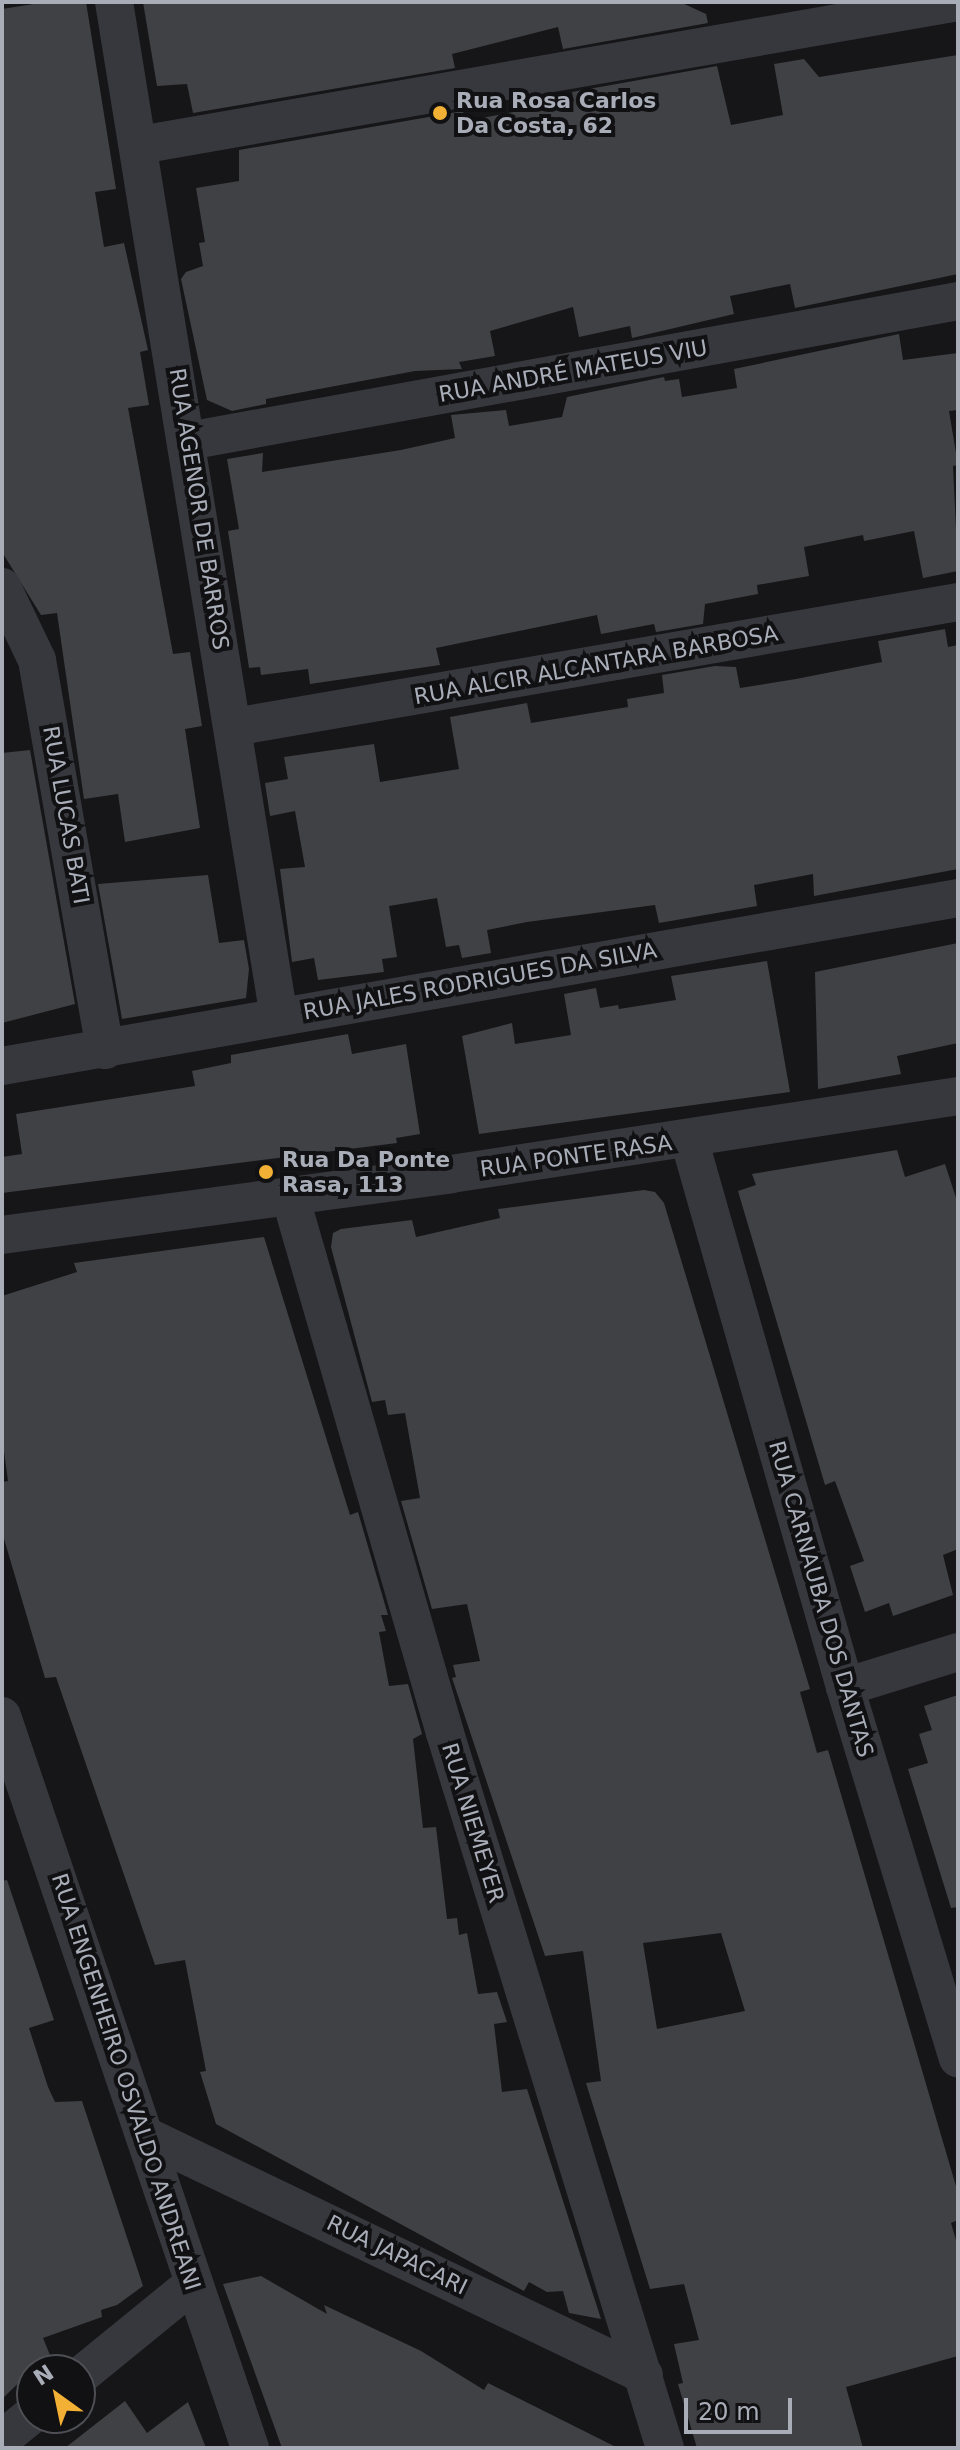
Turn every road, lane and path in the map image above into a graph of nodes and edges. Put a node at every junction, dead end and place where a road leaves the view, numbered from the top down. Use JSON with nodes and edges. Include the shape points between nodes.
{"nodes":[{"id":1,"x":114,"y":2,"type":"edge"},
{"id":2,"x":958,"y":2,"type":"edge"},
{"id":3,"x":140,"y":145,"type":"junction"},
{"id":4,"x":958,"y":301,"type":"edge"},
{"id":5,"x":188,"y":441,"type":"junction"},
{"id":6,"x":2,"y":587,"type":"edge"},
{"id":7,"x":958,"y":602,"type":"edge"},
{"id":8,"x":234,"y":727,"type":"junction"},
{"id":9,"x":958,"y":898,"type":"edge"},
{"id":10,"x":279,"y":1017,"type":"junction"},
{"id":11,"x":105,"y":1050,"type":"junction"},
{"id":12,"x":2,"y":1066,"type":"edge"},
{"id":13,"x":958,"y":1096,"type":"edge"},
{"id":14,"x":689,"y":1139,"type":"junction"},
{"id":15,"x":290,"y":1196,"type":"junction"},
{"id":16,"x":2,"y":1235,"type":"edge"},
{"id":17,"x":958,"y":1652,"type":"edge"},
{"id":18,"x":845,"y":1687,"type":"junction"},
{"id":19,"x":2,"y":1716,"type":"edge"},
{"id":20,"x":958,"y":2058,"type":"edge"},
{"id":21,"x":148,"y":2137,"type":"junction"},
{"id":22,"x":193,"y":2284,"type":"junction"},
{"id":23,"x":96,"y":2363,"type":"edge"},
{"id":24,"x":644,"y":2375,"type":"junction"},
{"id":25,"x":250,"y":2448,"type":"edge"},
{"id":26,"x":665,"y":2448,"type":"edge"}],
"edges":[{"from":1,"to":3,"type":"street","name":"RUA AGENOR DE BARROS"},
{"from":2,"to":3,"type":"street"},
{"from":3,"to":5,"type":"street","name":"RUA AGENOR DE BARROS"},
{"from":4,"to":5,"type":"street","name":"RUA ANDRÉ MATEUS VIU"},
{"from":5,"to":8,"type":"street","name":"RUA AGENOR DE BARROS"},
{"from":6,"to":11,"type":"street","name":"RUA LUCAS BATI","via":[[37,660]]},
{"from":7,"to":8,"type":"street","name":"RUA ALCIR ALCANTARA BARBOSA"},
{"from":8,"to":10,"type":"street","name":"RUA AGENOR DE BARROS"},
{"from":9,"to":10,"type":"street","name":"RUA JALES RODRIGUES DA SILVA"},
{"from":10,"to":11,"type":"street","name":"RUA JALES RODRIGUES DA SILVA"},
{"from":11,"to":12,"type":"street","name":"RUA JALES RODRIGUES DA SILVA"},
{"from":13,"to":14,"type":"street","name":"RUA PONTE RASA"},
{"from":14,"to":15,"type":"street","name":"RUA PONTE RASA"},
{"from":14,"to":18,"type":"street","name":"RUA CARNAUBA DOS DANTAS"},
{"from":15,"to":16,"type":"street","name":"RUA PONTE RASA"},
{"from":15,"to":24,"type":"street","name":"RUA NIEMEYER","via":[[445,1733]]},
{"from":17,"to":18,"type":"street"},
{"from":18,"to":20,"type":"street","name":"RUA CARNAUBA DOS DANTAS"},
{"from":19,"to":21,"type":"street","name":"RUA ENGENHEIRO OSVALDO ANDREANI"},
{"from":21,"to":22,"type":"street","name":"RUA ENGENHEIRO OSVALDO ANDREANI"},
{"from":21,"to":24,"type":"street","name":"RUA JAPACARI"},
{"from":22,"to":23,"type":"street"},
{"from":22,"to":25,"type":"street","name":"RUA ENGENHEIRO OSVALDO ANDREANI"},
{"from":24,"to":26,"type":"street","name":"RUA NIEMEYER"}]}
